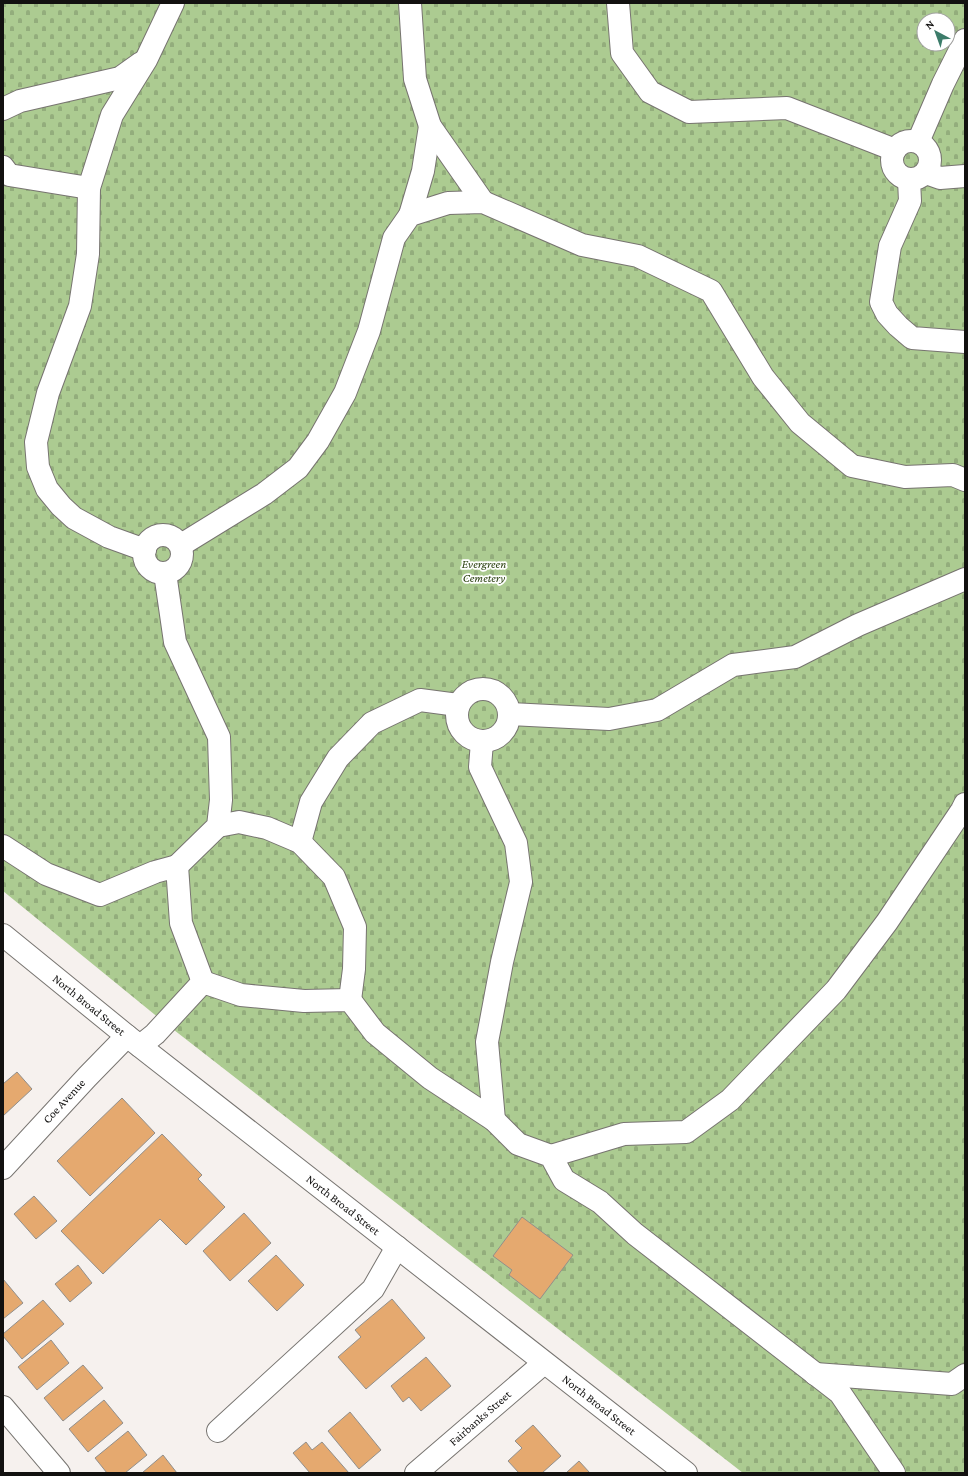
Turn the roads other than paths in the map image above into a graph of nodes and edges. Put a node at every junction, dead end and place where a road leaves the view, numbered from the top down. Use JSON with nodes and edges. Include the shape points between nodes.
{"nodes":[{"id":1,"x":173,"y":3,"type":"edge"},
{"id":2,"x":410,"y":3,"type":"edge"},
{"id":3,"x":618,"y":3,"type":"edge"},
{"id":4,"x":965,"y":40,"type":"edge"},
{"id":5,"x":146,"y":60,"type":"junction"},
{"id":6,"x":3,"y":109,"type":"edge"},
{"id":7,"x":430,"y":126,"type":"junction"},
{"id":8,"x":918,"y":142,"type":"junction"},
{"id":9,"x":895,"y":150,"type":"junction"},
{"id":10,"x":3,"y":167,"type":"edge"},
{"id":11,"x":918,"y":176,"type":"junction"},
{"id":12,"x":965,"y":176,"type":"edge"},
{"id":13,"x":89,"y":188,"type":"junction"},
{"id":14,"x":483,"y":202,"type":"junction"},
{"id":15,"x":410,"y":215,"type":"junction"},
{"id":16,"x":965,"y":342,"type":"edge"},
{"id":17,"x":965,"y":480,"type":"edge"},
{"id":18,"x":181,"y":546,"type":"junction"},
{"id":19,"x":145,"y":550,"type":"junction"},
{"id":20,"x":165,"y":573,"type":"junction"},
{"id":21,"x":965,"y":579,"type":"edge"},
{"id":22,"x":458,"y":705,"type":"junction"},
{"id":23,"x":510,"y":714,"type":"junction"},
{"id":24,"x":482,"y":742,"type":"junction"},
{"id":25,"x":965,"y":804,"type":"edge"},
{"id":26,"x":218,"y":826,"type":"junction"},
{"id":27,"x":300,"y":842,"type":"junction"},
{"id":28,"x":3,"y":846,"type":"edge"},
{"id":29,"x":177,"y":866,"type":"junction"},
{"id":30,"x":3,"y":935,"type":"edge"},
{"id":31,"x":203,"y":982,"type":"junction"},
{"id":32,"x":350,"y":1000,"type":"junction"},
{"id":33,"x":133,"y":1041,"type":"junction"},
{"id":34,"x":494,"y":1120,"type":"junction"},
{"id":35,"x":551,"y":1156,"type":"junction"},
{"id":36,"x":3,"y":1168,"type":"edge"},
{"id":37,"x":397,"y":1247,"type":"junction"},
{"id":38,"x":544,"y":1363,"type":"junction"},
{"id":39,"x":815,"y":1374,"type":"junction"},
{"id":40,"x":965,"y":1376,"type":"edge"},
{"id":41,"x":3,"y":1407,"type":"edge"},
{"id":42,"x":218,"y":1431,"type":"dead end"},
{"id":43,"x":59,"y":1473,"type":"edge"},
{"id":44,"x":416,"y":1473,"type":"edge"},
{"id":45,"x":686,"y":1473,"type":"edge"},
{"id":46,"x":894,"y":1473,"type":"edge"}],
"edges":[{"from":1,"to":5,"type":"main road"},
{"from":2,"to":7,"type":"main road","via":[[415,79]]},
{"from":3,"to":9,"type":"main road","via":[[622,53],[650,92],[689,112],[787,108]]},
{"from":4,"to":8,"type":"main road"},
{"from":5,"to":6,"type":"main road","via":[[120,78],[20,101]]},
{"from":5,"to":13,"type":"main road","via":[[112,115]]},
{"from":7,"to":14,"type":"main road"},
{"from":7,"to":15,"type":"main road","via":[[423,171]]},
{"from":8,"to":9,"type":"main road","via":[[905,142]]},
{"from":8,"to":11,"type":"main road","via":[[924,145],[931,162]]},
{"from":9,"to":11,"type":"main road","via":[[892,163],[898,174],[903,178]]},
{"from":10,"to":13,"type":"main road","via":[[9,176]]},
{"from":11,"to":12,"type":"main road"},
{"from":11,"to":16,"type":"main road","via":[[890,246],[882,302],[887,314],[912,338]]},
{"from":13,"to":19,"type":"main road","via":[[88,254],[80,306],[48,393],[36,442],[38,467],[47,489],[74,518],[110,537]]},
{"from":14,"to":15,"type":"main road","via":[[448,203]]},
{"from":14,"to":17,"type":"main road","via":[[582,245],[638,256],[711,291],[763,377],[800,423],[852,466],[905,477],[953,475]]},
{"from":15,"to":18,"type":"main road","via":[[394,238],[369,330],[345,393],[318,440],[298,468],[264,494]]},
{"from":18,"to":19,"type":"main road","via":[[173,537],[160,534],[149,541]]},
{"from":18,"to":20,"type":"main road","via":[[183,552],[180,563]]},
{"from":19,"to":20,"type":"main road","via":[[145,559],[152,570]]},
{"from":20,"to":26,"type":"main road","via":[[175,642],[219,737],[221,800]]},
{"from":21,"to":23,"type":"main road","via":[[858,625],[795,657],[733,665],[657,710],[609,719]]},
{"from":22,"to":23,"type":"main road","via":[[470,692],[488,689],[503,698]]},
{"from":22,"to":24,"type":"main road","via":[[456,714],[461,730],[474,741]]},
{"from":22,"to":27,"type":"main road","via":[[420,700],[372,723],[338,758],[311,802]]},
{"from":23,"to":24,"type":"main road","via":[[507,726],[499,737]]},
{"from":24,"to":34,"type":"main road","via":[[480,767],[516,843],[521,882],[487,1042]]},
{"from":25,"to":35,"type":"main road","via":[[887,922],[836,990],[730,1100],[686,1132],[624,1134]]},
{"from":26,"to":27,"type":"main road","via":[[239,822],[267,828]]},
{"from":26,"to":29,"type":"main road"},
{"from":27,"to":32,"type":"main road","via":[[334,877],[355,927]]},
{"from":28,"to":29,"type":"main road","via":[[46,874],[100,895],[155,872]]},
{"from":29,"to":31,"type":"main road","via":[[181,923]]},
{"from":30,"to":33,"type":"main road","name":"North Broad Street"},
{"from":31,"to":32,"type":"main road","via":[[241,995],[304,1001]]},
{"from":31,"to":33,"type":"main road","name":"Coe Avenue","via":[[155,1034]]},
{"from":32,"to":34,"type":"main road","via":[[381,1038],[430,1078]]},
{"from":33,"to":36,"type":"main road","name":"Coe Avenue","via":[[87,1077]]},
{"from":33,"to":37,"type":"main road","name":"North Broad Street"},
{"from":34,"to":35,"type":"main road","via":[[518,1144]]},
{"from":35,"to":39,"type":"main road","via":[[564,1180],[600,1202],[635,1234]]},
{"from":37,"to":38,"type":"main road","name":"North Broad Street"},
{"from":37,"to":42,"type":"main road","via":[[374,1289]]},
{"from":38,"to":44,"type":"main road","name":"Fairbanks Street"},
{"from":38,"to":45,"type":"main road","name":"North Broad Street"},
{"from":39,"to":40,"type":"main road","via":[[952,1384]]},
{"from":39,"to":46,"type":"main road","via":[[840,1393]]},
{"from":41,"to":43,"type":"main road"}]}
